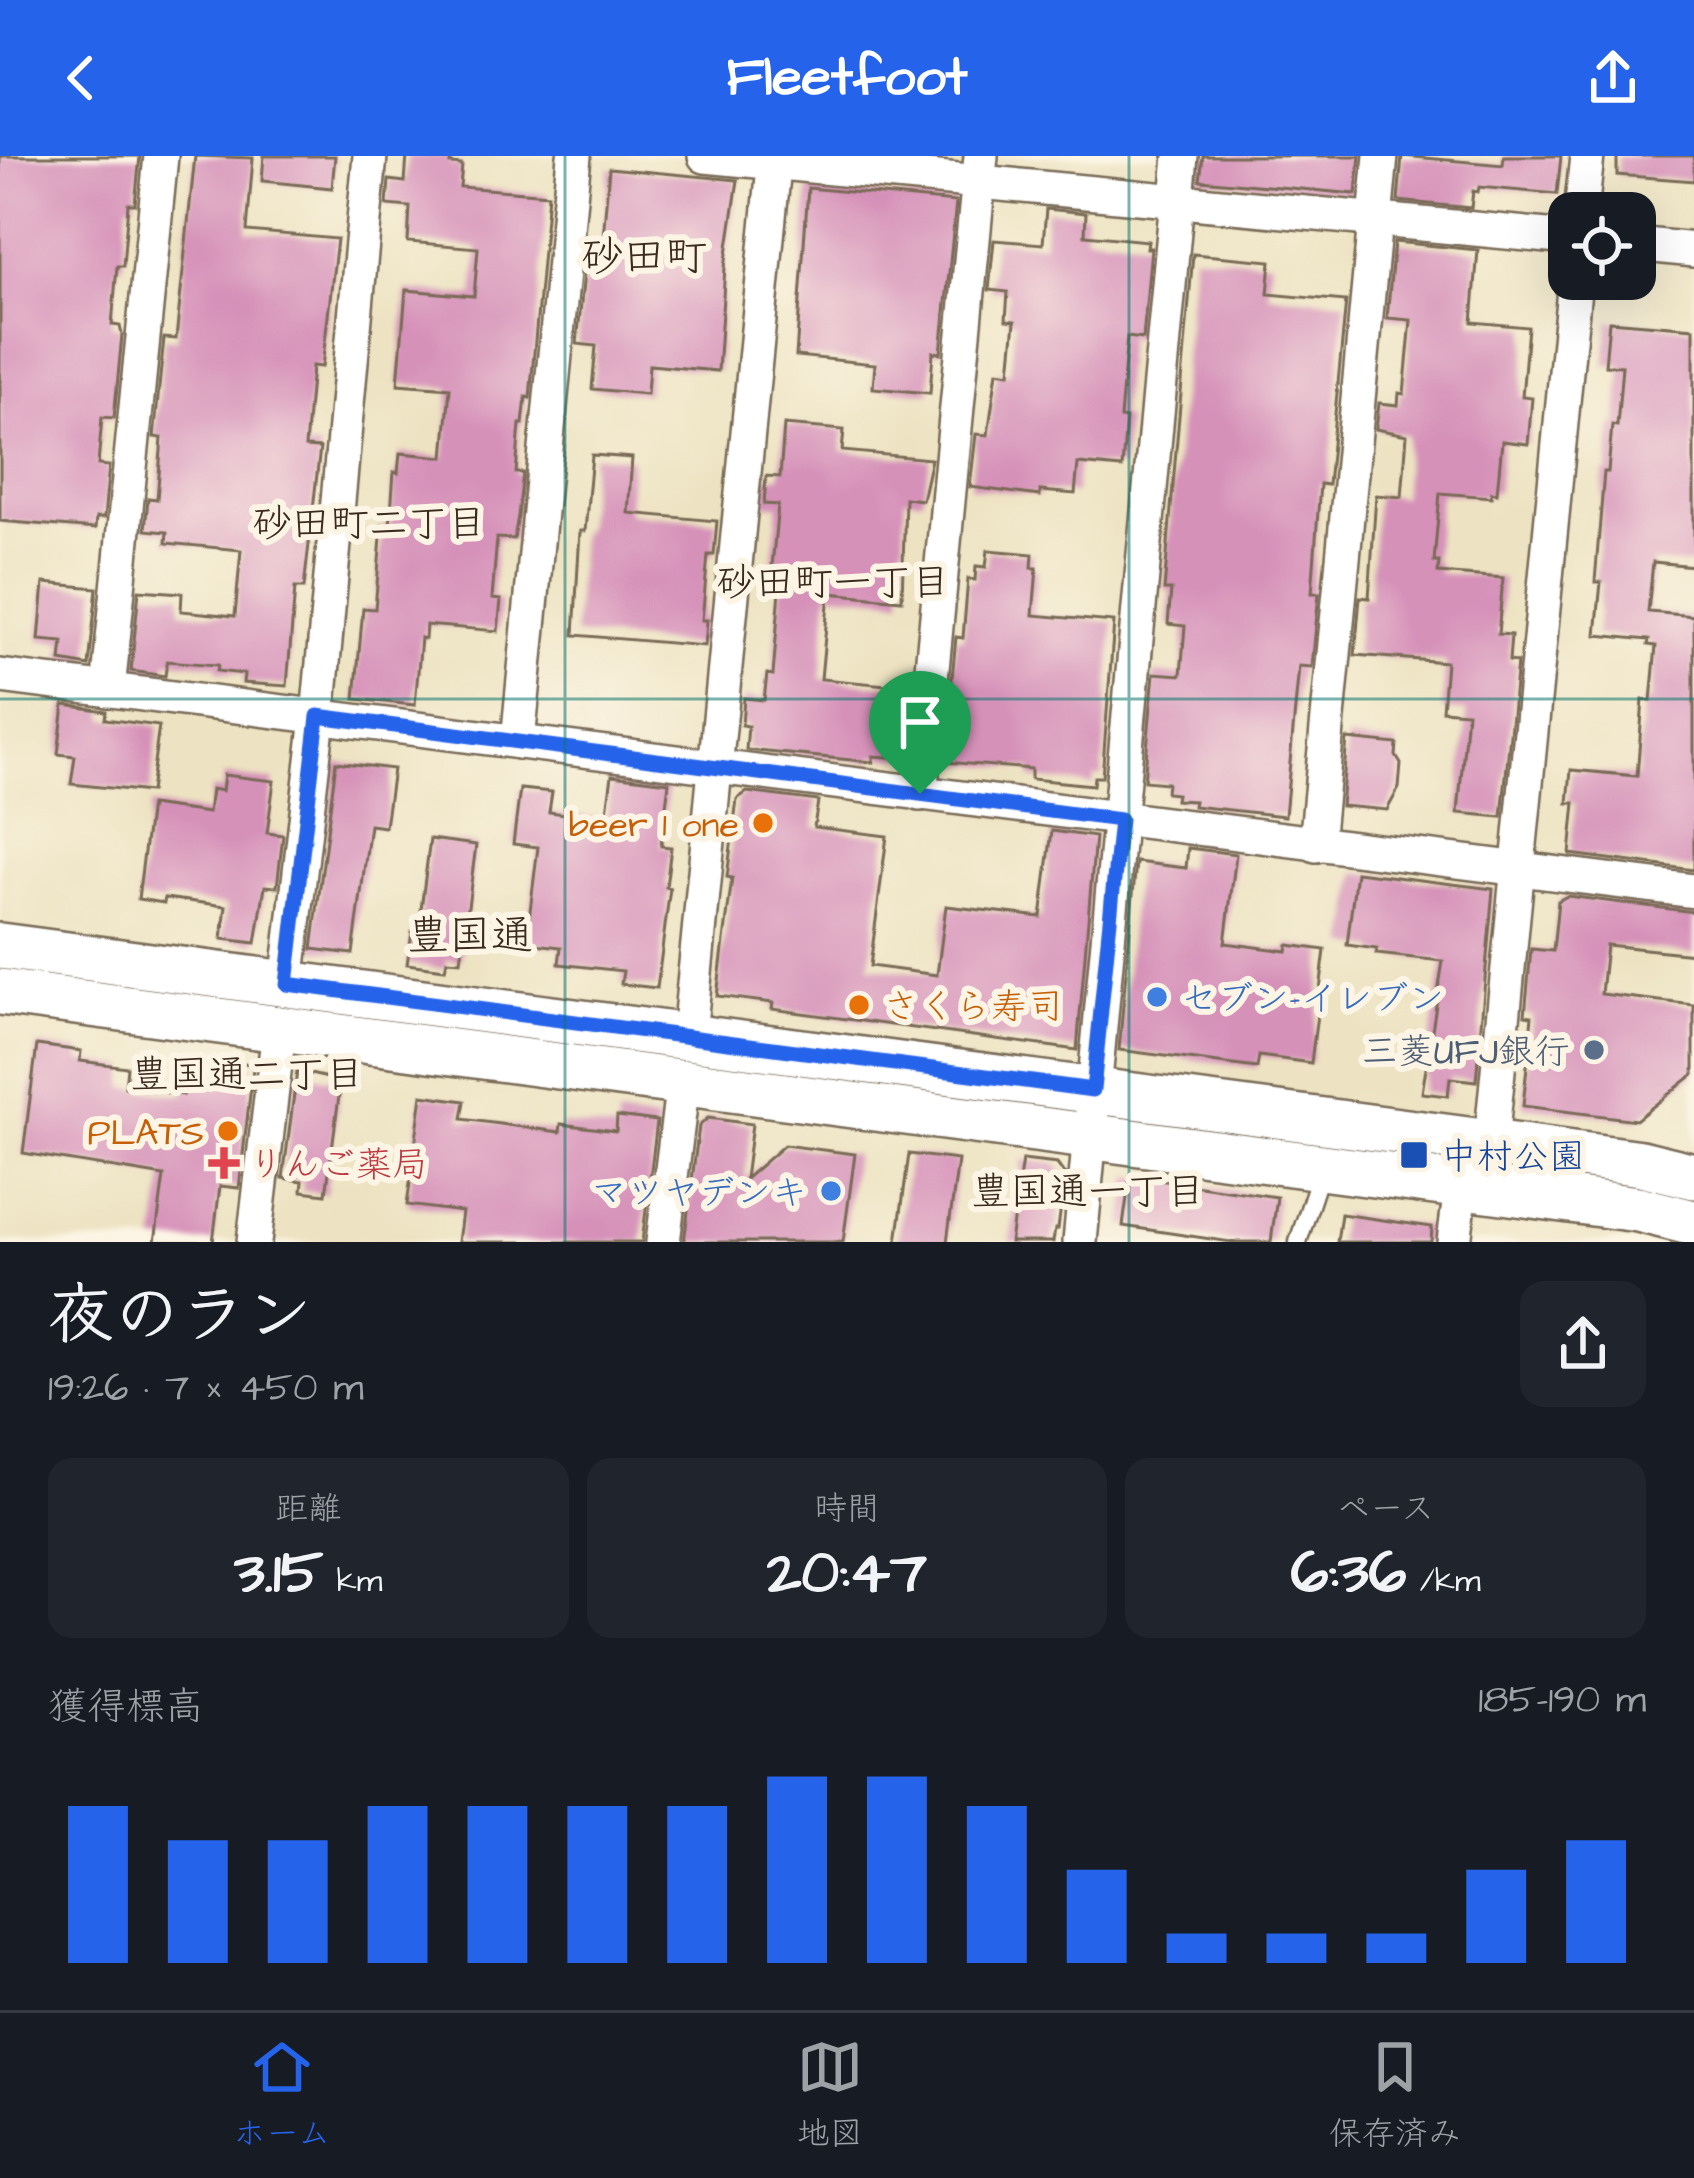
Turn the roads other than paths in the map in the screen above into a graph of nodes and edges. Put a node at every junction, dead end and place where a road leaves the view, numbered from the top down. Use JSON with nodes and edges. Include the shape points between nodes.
{"nodes":[{"id":1,"x":161,"y":156,"type":"edge"},
{"id":2,"x":370,"y":156,"type":"edge"},
{"id":3,"x":574,"y":156,"type":"edge"},
{"id":4,"x":705,"y":156,"type":"edge"},
{"id":5,"x":1181,"y":156,"type":"edge"},
{"id":6,"x":1381,"y":156,"type":"edge"},
{"id":7,"x":1587,"y":156,"type":"edge"},
{"id":8,"x":775,"y":159,"type":"edge"},
{"id":9,"x":979,"y":169,"type":"edge"},
{"id":10,"x":1583,"y":192,"type":"edge"},
{"id":11,"x":1177,"y":201,"type":"junction"},
{"id":12,"x":1375,"y":219,"type":"junction"},
{"id":13,"x":1548,"y":236,"type":"edge"},
{"id":14,"x":1656,"y":246,"type":"edge"},
{"id":15,"x":1694,"y":250,"type":"edge"},
{"id":16,"x":1573,"y":300,"type":"edge"},
{"id":17,"x":0,"y":676,"type":"edge"},
{"id":18,"x":108,"y":690,"type":"junction"},
{"id":19,"x":318,"y":716,"type":"junction"},
{"id":20,"x":518,"y":742,"type":"junction"},
{"id":21,"x":716,"y":768,"type":"junction"},
{"id":22,"x":920,"y":794,"type":"junction"},
{"id":23,"x":1120,"y":820,"type":"junction"},
{"id":24,"x":1316,"y":845,"type":"junction"},
{"id":25,"x":1515,"y":871,"type":"junction"},
{"id":26,"x":1694,"y":891,"type":"edge"},
{"id":27,"x":0,"y":946,"type":"edge"},
{"id":28,"x":287,"y":984,"type":"junction"},
{"id":29,"x":0,"y":992,"type":"edge"},
{"id":30,"x":279,"y":1030,"type":"junction"},
{"id":31,"x":689,"y":1035,"type":"junction"},
{"id":32,"x":683,"y":1081,"type":"junction"},
{"id":33,"x":1093,"y":1090,"type":"junction"},
{"id":34,"x":1089,"y":1135,"type":"junction"},
{"id":35,"x":1491,"y":1143,"type":"junction"},
{"id":36,"x":1322,"y":1168,"type":"junction"},
{"id":37,"x":1694,"y":1176,"type":"edge"},
{"id":38,"x":1461,"y":1188,"type":"junction"},
{"id":39,"x":1694,"y":1223,"type":"edge"},
{"id":40,"x":254,"y":1242,"type":"edge"},
{"id":41,"x":663,"y":1242,"type":"edge"},
{"id":42,"x":1080,"y":1242,"type":"edge"},
{"id":43,"x":1298,"y":1242,"type":"edge"},
{"id":44,"x":1454,"y":1242,"type":"edge"}],
"edges":[{"from":1,"to":18,"type":"street"},
{"from":2,"to":19,"type":"street"},
{"from":3,"to":20,"type":"street"},
{"from":4,"to":8,"type":"street"},
{"from":5,"to":11,"type":"street"},
{"from":6,"to":12,"type":"street"},
{"from":7,"to":10,"type":"street"},
{"from":8,"to":9,"type":"street"},
{"from":8,"to":21,"type":"street"},
{"from":9,"to":11,"type":"street"},
{"from":9,"to":22,"type":"street"},
{"from":11,"to":12,"type":"street"},
{"from":11,"to":23,"type":"street"},
{"from":12,"to":13,"type":"street"},
{"from":12,"to":24,"type":"street"},
{"from":14,"to":15,"type":"street"},
{"from":16,"to":25,"type":"street"},
{"from":17,"to":18,"type":"street"},
{"from":18,"to":19,"type":"street"},
{"from":19,"to":20,"type":"street"},
{"from":19,"to":28,"type":"street"},
{"from":20,"to":21,"type":"street"},
{"from":21,"to":22,"type":"street"},
{"from":21,"to":31,"type":"street"},
{"from":22,"to":23,"type":"street"},
{"from":23,"to":24,"type":"street"},
{"from":23,"to":33,"type":"street"},
{"from":24,"to":25,"type":"street"},
{"from":25,"to":26,"type":"street"},
{"from":25,"to":35,"type":"street"},
{"from":27,"to":28,"type":"street"},
{"from":28,"to":31,"type":"street"},
{"from":29,"to":30,"type":"street"},
{"from":30,"to":32,"type":"street"},
{"from":30,"to":40,"type":"street"},
{"from":31,"to":33,"type":"street"},
{"from":32,"to":34,"type":"street"},
{"from":32,"to":41,"type":"street"},
{"from":33,"to":34,"type":"street"},
{"from":33,"to":35,"type":"street"},
{"from":34,"to":36,"type":"street"},
{"from":34,"to":42,"type":"street"},
{"from":35,"to":37,"type":"street"},
{"from":36,"to":38,"type":"street"},
{"from":36,"to":43,"type":"lane"},
{"from":38,"to":39,"type":"street"},
{"from":38,"to":44,"type":"street"}]}
